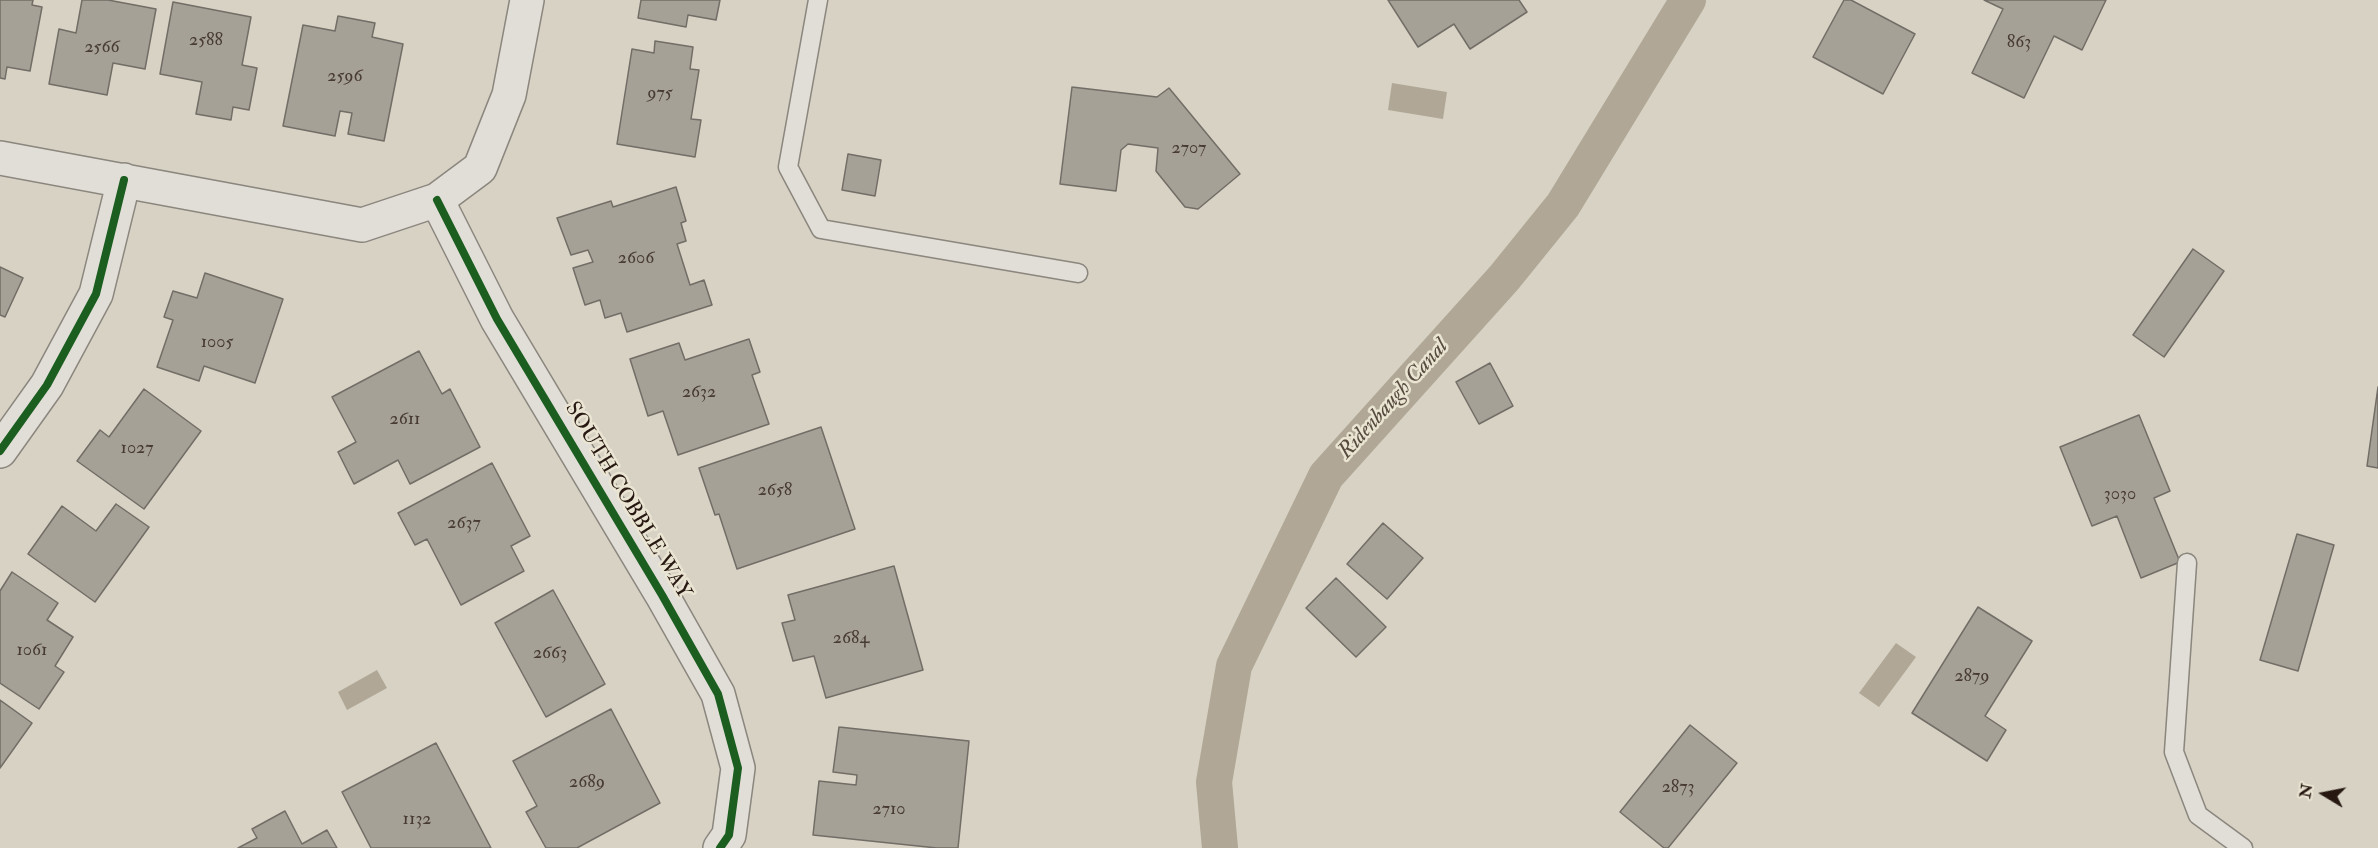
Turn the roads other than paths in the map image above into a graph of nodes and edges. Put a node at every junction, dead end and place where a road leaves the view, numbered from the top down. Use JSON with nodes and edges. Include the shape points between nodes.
{"nodes":[{"id":1,"x":527,"y":0,"type":"edge"},
{"id":2,"x":818,"y":0,"type":"edge"},
{"id":3,"x":0,"y":158,"type":"edge"},
{"id":4,"x":124,"y":180,"type":"junction"},
{"id":5,"x":437,"y":200,"type":"junction"},
{"id":6,"x":1078,"y":273,"type":"dead end"},
{"id":7,"x":0,"y":451,"type":"edge"},
{"id":8,"x":2187,"y":563,"type":"dead end"},
{"id":9,"x":725,"y":842,"type":"edge"},
{"id":10,"x":2243,"y":848,"type":"edge"}],
"edges":[{"from":1,"to":5,"type":"street","via":[[509,95],[480,168]]},
{"from":2,"to":6,"type":"lane","via":[[788,168],[821,230]]},
{"from":3,"to":4,"type":"street"},
{"from":4,"to":5,"type":"street","via":[[362,225]]},
{"from":4,"to":7,"type":"street","via":[[96,294],[47,385]]},
{"from":5,"to":9,"type":"street","name":"SOUTH COBBLE WAY","via":[[497,319],[718,694],[738,768]]},
{"from":8,"to":10,"type":"lane","via":[[2174,752],[2198,815]]}]}
